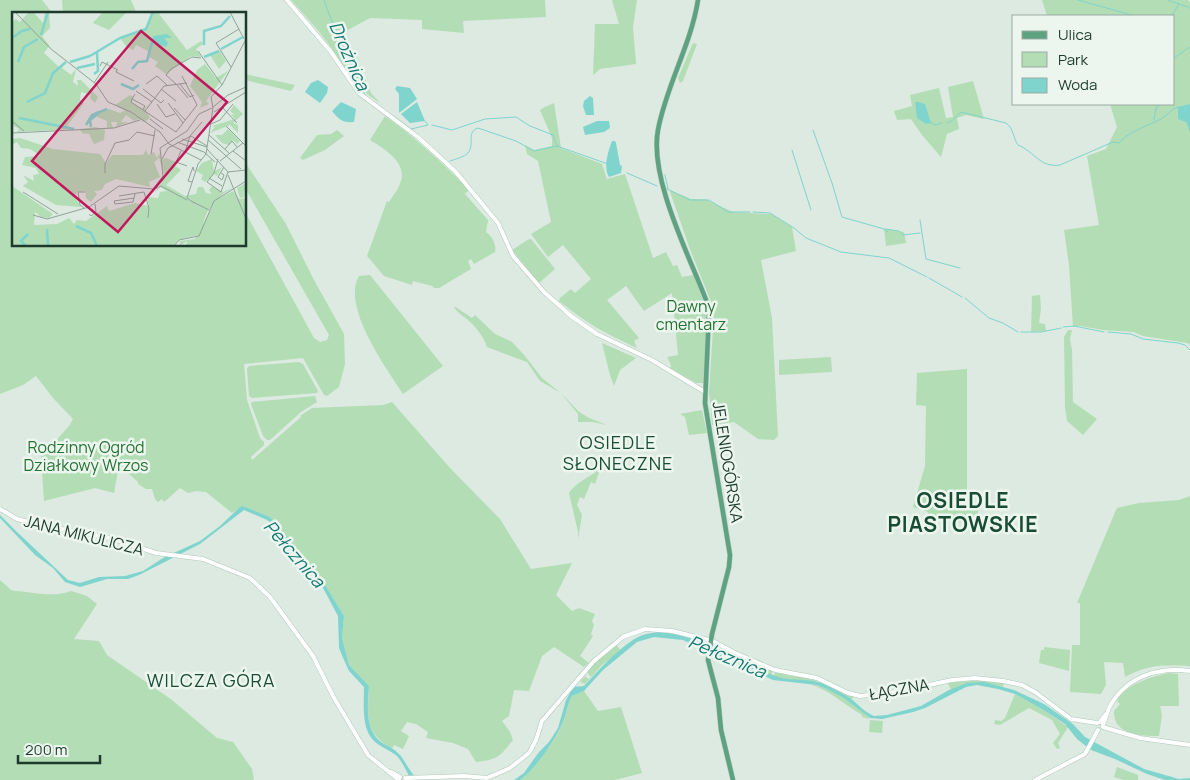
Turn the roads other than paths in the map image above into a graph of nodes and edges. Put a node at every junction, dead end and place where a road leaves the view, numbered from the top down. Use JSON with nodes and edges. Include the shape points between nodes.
{"nodes":[{"id":1,"x":286,"y":0,"type":"edge"},
{"id":2,"x":698,"y":0,"type":"edge"},
{"id":3,"x":706,"y":383,"type":"junction"},
{"id":4,"x":696,"y":387,"type":"junction"},
{"id":5,"x":705,"y":392,"type":"junction"},
{"id":6,"x":0,"y":510,"type":"edge"},
{"id":7,"x":710,"y":642,"type":"junction"},
{"id":8,"x":1190,"y":671,"type":"edge"},
{"id":9,"x":1100,"y":725,"type":"junction"},
{"id":10,"x":1190,"y":745,"type":"edge"},
{"id":11,"x":403,"y":778,"type":"edge"},
{"id":12,"x":733,"y":780,"type":"edge"},
{"id":13,"x":1035,"y":780,"type":"edge"}],
"edges":[{"from":1,"to":4,"type":"street","via":[[331,52],[359,93],[418,137],[455,171],[498,223],[513,256],[544,292],[597,334],[652,360]]},
{"from":2,"to":3,"type":"main road","name":"JELENIOGÓRSKA","via":[[689,38],[662,112],[657,143],[667,200],[708,306]]},
{"from":3,"to":4,"type":"street"},
{"from":3,"to":5,"type":"main road","name":"JELENIOGÓRSKA"},
{"from":4,"to":5,"type":"street"},
{"from":5,"to":7,"type":"main road","name":"JELENIOGÓRSKA","via":[[730,555]]},
{"from":6,"to":11,"type":"street","name":"JANA MIKULICZA","via":[[17,519],[110,538],[156,553],[203,559],[255,582],[267,593],[313,656],[365,750],[386,770]]},
{"from":7,"to":9,"type":"street","name":"ŁĄCZNA","via":[[775,670],[816,678],[860,696],[952,680],[1003,681],[1025,686],[1066,716]]},
{"from":7,"to":11,"type":"street","name":"ŁĄCZNA","via":[[672,631],[641,630],[628,635],[594,661],[576,680],[542,721],[533,748],[510,768],[483,778]]},
{"from":7,"to":12,"type":"main road","name":"JELENIOGÓRSKA","via":[[709,669],[718,698],[721,730]]},
{"from":8,"to":9,"type":"street","via":[[1164,670],[1139,677],[1121,691]]},
{"from":9,"to":10,"type":"street","name":"ŁĄCZNA","via":[[1145,739]]},
{"from":9,"to":13,"type":"street","via":[[1085,754]]}]}
